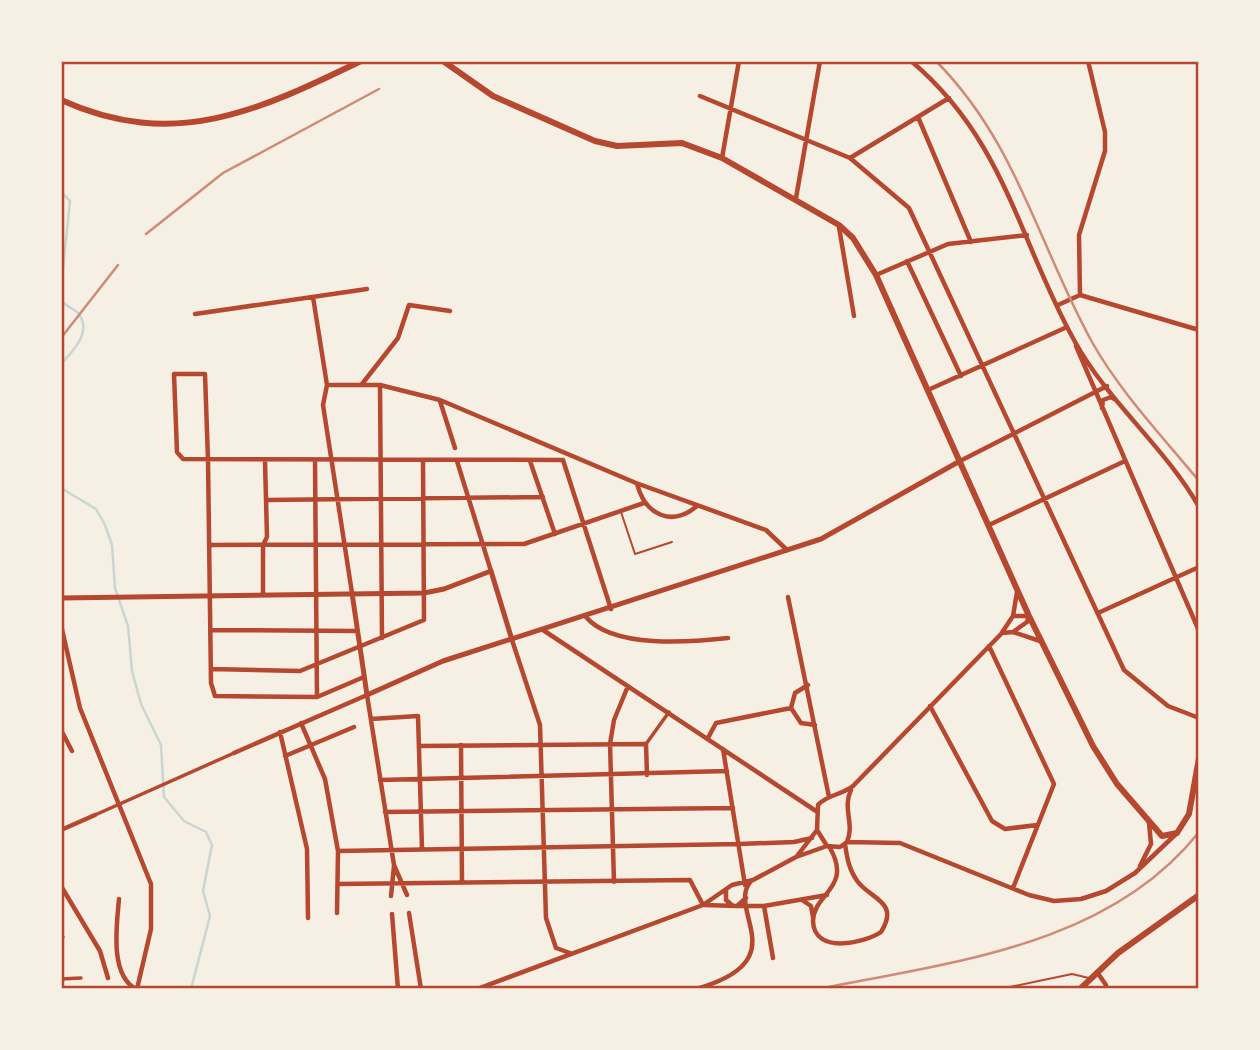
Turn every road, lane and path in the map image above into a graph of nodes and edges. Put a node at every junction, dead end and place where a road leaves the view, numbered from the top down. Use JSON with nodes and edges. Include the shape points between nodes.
{"nodes":[{"id":1,"x":362,"y":61,"type":"edge"},
{"id":2,"x":443,"y":61,"type":"edge"},
{"id":3,"x":739,"y":61,"type":"edge"},
{"id":4,"x":820,"y":61,"type":"edge"},
{"id":5,"x":911,"y":61,"type":"edge"},
{"id":6,"x":1088,"y":61,"type":"edge"},
{"id":7,"x":700,"y":96,"type":"dead end"},
{"id":8,"x":949,"y":97,"type":"junction"},
{"id":9,"x":61,"y":100,"type":"edge"},
{"id":10,"x":731,"y":106,"type":"junction"},
{"id":11,"x":918,"y":117,"type":"junction"},
{"id":12,"x":806,"y":138,"type":"junction"},
{"id":13,"x":722,"y":158,"type":"junction"},
{"id":14,"x":850,"y":158,"type":"junction"},
{"id":15,"x":796,"y":198,"type":"junction"},
{"id":16,"x":839,"y":225,"type":"junction"},
{"id":17,"x":1027,"y":235,"type":"junction"},
{"id":18,"x":971,"y":242,"type":"junction"},
{"id":19,"x":930,"y":250,"type":"junction"},
{"id":20,"x":907,"y":261,"type":"junction"},
{"id":21,"x":876,"y":275,"type":"junction"},
{"id":22,"x":368,"y":289,"type":"dead end"},
{"id":23,"x":1080,"y":295,"type":"junction"},
{"id":24,"x":313,"y":297,"type":"junction"},
{"id":25,"x":1058,"y":305,"type":"junction"},
{"id":26,"x":450,"y":311,"type":"dead end"},
{"id":27,"x":195,"y":314,"type":"dead end"},
{"id":28,"x":854,"y":316,"type":"dead end"},
{"id":29,"x":1068,"y":327,"type":"junction"},
{"id":30,"x":1199,"y":330,"type":"edge"},
{"id":31,"x":1074,"y":342,"type":"junction"},
{"id":32,"x":984,"y":365,"type":"junction"},
{"id":33,"x":961,"y":376,"type":"junction"},
{"id":34,"x":362,"y":384,"type":"junction"},
{"id":35,"x":327,"y":385,"type":"junction"},
{"id":36,"x":380,"y":385,"type":"junction"},
{"id":37,"x":1107,"y":386,"type":"junction"},
{"id":38,"x":928,"y":390,"type":"junction"},
{"id":39,"x":1094,"y":393,"type":"junction"},
{"id":40,"x":440,"y":400,"type":"junction"},
{"id":41,"x":1117,"y":400,"type":"junction"},
{"id":42,"x":1102,"y":410,"type":"junction"},
{"id":43,"x":1015,"y":433,"type":"junction"},
{"id":44,"x":454,"y":447,"type":"dead end"},
{"id":45,"x":566,"y":453,"type":"junction"},
{"id":46,"x":208,"y":460,"type":"junction"},
{"id":47,"x":562,"y":460,"type":"junction"},
{"id":48,"x":265,"y":461,"type":"junction"},
{"id":49,"x":315,"y":461,"type":"junction"},
{"id":50,"x":332,"y":461,"type":"junction"},
{"id":51,"x":380,"y":461,"type":"junction"},
{"id":52,"x":423,"y":461,"type":"junction"},
{"id":53,"x":457,"y":461,"type":"junction"},
{"id":54,"x":530,"y":461,"type":"junction"},
{"id":55,"x":960,"y":461,"type":"junction"},
{"id":56,"x":1125,"y":461,"type":"junction"},
{"id":57,"x":634,"y":482,"type":"junction"},
{"id":58,"x":543,"y":497,"type":"junction"},
{"id":59,"x":1045,"y":498,"type":"junction"},
{"id":60,"x":380,"y":499,"type":"junction"},
{"id":61,"x":423,"y":499,"type":"junction"},
{"id":62,"x":469,"y":499,"type":"junction"},
{"id":63,"x":266,"y":500,"type":"junction"},
{"id":64,"x":315,"y":500,"type":"junction"},
{"id":65,"x":338,"y":500,"type":"junction"},
{"id":66,"x":644,"y":503,"type":"junction"},
{"id":67,"x":697,"y":505,"type":"junction"},
{"id":68,"x":1199,"y":507,"type":"edge"},
{"id":69,"x":621,"y":511,"type":"junction"},
{"id":70,"x":583,"y":524,"type":"junction"},
{"id":71,"x":989,"y":525,"type":"junction"},
{"id":72,"x":555,"y":534,"type":"junction"},
{"id":73,"x":672,"y":542,"type":"dead end"},
{"id":74,"x":483,"y":544,"type":"junction"},
{"id":75,"x":211,"y":545,"type":"junction"},
{"id":76,"x":263,"y":545,"type":"junction"},
{"id":77,"x":423,"y":545,"type":"junction"},
{"id":78,"x":345,"y":546,"type":"junction"},
{"id":79,"x":381,"y":546,"type":"junction"},
{"id":80,"x":316,"y":547,"type":"junction"},
{"id":81,"x":787,"y":550,"type":"junction"},
{"id":82,"x":1199,"y":567,"type":"edge"},
{"id":83,"x":491,"y":571,"type":"junction"},
{"id":84,"x":1175,"y":577,"type":"junction"},
{"id":85,"x":1015,"y":584,"type":"junction"},
{"id":86,"x":316,"y":593,"type":"junction"},
{"id":87,"x":352,"y":593,"type":"junction"},
{"id":88,"x":381,"y":593,"type":"junction"},
{"id":89,"x":424,"y":593,"type":"junction"},
{"id":90,"x":262,"y":594,"type":"junction"},
{"id":91,"x":788,"y":597,"type":"dead end"},
{"id":92,"x":61,"y":598,"type":"edge"},
{"id":93,"x":611,"y":609,"type":"junction"},
{"id":94,"x":1098,"y":613,"type":"junction"},
{"id":95,"x":1013,"y":616,"type":"junction"},
{"id":96,"x":1029,"y":616,"type":"junction"},
{"id":97,"x":586,"y":617,"type":"junction"},
{"id":98,"x":61,"y":625,"type":"edge"},
{"id":99,"x":211,"y":630,"type":"junction"},
{"id":100,"x":543,"y":630,"type":"junction"},
{"id":101,"x":316,"y":631,"type":"junction"},
{"id":102,"x":357,"y":631,"type":"junction"},
{"id":103,"x":1199,"y":631,"type":"edge"},
{"id":104,"x":1013,"y":632,"type":"junction"},
{"id":105,"x":1001,"y":634,"type":"junction"},
{"id":106,"x":381,"y":636,"type":"junction"},
{"id":107,"x":728,"y":638,"type":"dead end"},
{"id":108,"x":512,"y":640,"type":"junction"},
{"id":109,"x":1041,"y":642,"type":"junction"},
{"id":110,"x":989,"y":646,"type":"junction"},
{"id":111,"x":360,"y":648,"type":"junction"},
{"id":112,"x":64,"y":657,"type":"edge"},
{"id":113,"x":316,"y":665,"type":"junction"},
{"id":114,"x":211,"y":669,"type":"junction"},
{"id":115,"x":364,"y":677,"type":"junction"},
{"id":116,"x":628,"y":685,"type":"junction"},
{"id":117,"x":807,"y":685,"type":"junction"},
{"id":118,"x":367,"y":695,"type":"junction"},
{"id":119,"x":317,"y":697,"type":"junction"},
{"id":120,"x":930,"y":706,"type":"junction"},
{"id":121,"x":791,"y":708,"type":"junction"},
{"id":122,"x":669,"y":712,"type":"junction"},
{"id":123,"x":1199,"y":718,"type":"edge"},
{"id":124,"x":371,"y":719,"type":"junction"},
{"id":125,"x":301,"y":723,"type":"junction"},
{"id":126,"x":815,"y":724,"type":"junction"},
{"id":127,"x":354,"y":727,"type":"dead end"},
{"id":128,"x":61,"y":730,"type":"edge"},
{"id":129,"x":280,"y":732,"type":"junction"},
{"id":130,"x":708,"y":738,"type":"junction"},
{"id":131,"x":540,"y":744,"type":"junction"},
{"id":132,"x":610,"y":744,"type":"junction"},
{"id":133,"x":646,"y":744,"type":"junction"},
{"id":134,"x":311,"y":745,"type":"junction"},
{"id":135,"x":461,"y":745,"type":"junction"},
{"id":136,"x":419,"y":746,"type":"junction"},
{"id":137,"x":723,"y":748,"type":"junction"},
{"id":138,"x":72,"y":751,"type":"dead end"},
{"id":139,"x":234,"y":753,"type":"joint"},
{"id":140,"x":285,"y":756,"type":"junction"},
{"id":141,"x":1199,"y":758,"type":"edge"},
{"id":142,"x":1198,"y":770,"type":"edge"},
{"id":143,"x":727,"y":771,"type":"junction"},
{"id":144,"x":611,"y":775,"type":"junction"},
{"id":145,"x":647,"y":775,"type":"junction"},
{"id":146,"x":462,"y":777,"type":"junction"},
{"id":147,"x":541,"y":777,"type":"junction"},
{"id":148,"x":420,"y":778,"type":"junction"},
{"id":149,"x":380,"y":780,"type":"junction"},
{"id":150,"x":853,"y":786,"type":"junction"},
{"id":151,"x":832,"y":797,"type":"junction"},
{"id":152,"x":733,"y":808,"type":"junction"},
{"id":153,"x":846,"y":808,"type":"junction"},
{"id":154,"x":542,"y":810,"type":"junction"},
{"id":155,"x":612,"y":810,"type":"junction"},
{"id":156,"x":421,"y":811,"type":"junction"},
{"id":157,"x":462,"y":811,"type":"junction"},
{"id":158,"x":816,"y":811,"type":"junction"},
{"id":159,"x":385,"y":812,"type":"junction"},
{"id":160,"x":95,"y":815,"type":"joint"},
{"id":161,"x":1149,"y":823,"type":"junction"},
{"id":162,"x":1037,"y":825,"type":"junction"},
{"id":163,"x":61,"y":830,"type":"edge"},
{"id":164,"x":817,"y":830,"type":"junction"},
{"id":165,"x":1177,"y":833,"type":"junction"},
{"id":166,"x":812,"y":838,"type":"junction"},
{"id":167,"x":846,"y":843,"type":"junction"},
{"id":168,"x":738,"y":844,"type":"junction"},
{"id":169,"x":613,"y":845,"type":"junction"},
{"id":170,"x":828,"y":846,"type":"junction"},
{"id":171,"x":543,"y":847,"type":"junction"},
{"id":172,"x":422,"y":849,"type":"junction"},
{"id":173,"x":462,"y":849,"type":"junction"},
{"id":174,"x":391,"y":850,"type":"junction"},
{"id":175,"x":338,"y":851,"type":"junction"},
{"id":176,"x":796,"y":857,"type":"junction"},
{"id":177,"x":394,"y":865,"type":"junction"},
{"id":178,"x":1135,"y":873,"type":"junction"},
{"id":179,"x":752,"y":880,"type":"junction"},
{"id":180,"x":614,"y":882,"type":"junction"},
{"id":181,"x":463,"y":883,"type":"junction"},
{"id":182,"x":544,"y":883,"type":"junction"},
{"id":183,"x":745,"y":883,"type":"junction"},
{"id":184,"x":338,"y":884,"type":"junction"},
{"id":185,"x":735,"y":884,"type":"junction"},
{"id":186,"x":392,"y":885,"type":"junction"},
{"id":187,"x":402,"y":885,"type":"junction"},
{"id":188,"x":61,"y":886,"type":"edge"},
{"id":189,"x":1013,"y":888,"type":"junction"},
{"id":190,"x":727,"y":889,"type":"junction"},
{"id":191,"x":746,"y":894,"type":"junction"},
{"id":192,"x":407,"y":895,"type":"dead end"},
{"id":193,"x":827,"y":895,"type":"junction"},
{"id":194,"x":1199,"y":895,"type":"edge"},
{"id":195,"x":391,"y":896,"type":"dead end"},
{"id":196,"x":119,"y":899,"type":"dead end"},
{"id":197,"x":801,"y":899,"type":"junction"},
{"id":198,"x":703,"y":905,"type":"junction"},
{"id":199,"x":735,"y":906,"type":"junction"},
{"id":200,"x":756,"y":906,"type":"junction"},
{"id":201,"x":764,"y":906,"type":"junction"},
{"id":202,"x":747,"y":907,"type":"junction"},
{"id":203,"x":337,"y":913,"type":"dead end"},
{"id":204,"x":409,"y":913,"type":"dead end"},
{"id":205,"x":392,"y":914,"type":"dead end"},
{"id":206,"x":307,"y":918,"type":"dead end"},
{"id":207,"x":813,"y":922,"type":"junction"},
{"id":208,"x":571,"y":953,"type":"junction"},
{"id":209,"x":773,"y":958,"type":"dead end"},
{"id":210,"x":1097,"y":971,"type":"junction"},
{"id":211,"x":81,"y":978,"type":"dead end"},
{"id":212,"x":108,"y":978,"type":"dead end"},
{"id":213,"x":1090,"y":978,"type":"junction"},
{"id":214,"x":61,"y":979,"type":"edge"},
{"id":215,"x":137,"y":989,"type":"edge"},
{"id":216,"x":398,"y":989,"type":"edge"},
{"id":217,"x":421,"y":989,"type":"edge"},
{"id":218,"x":477,"y":989,"type":"edge"},
{"id":219,"x":696,"y":989,"type":"edge"},
{"id":220,"x":1000,"y":989,"type":"edge"},
{"id":221,"x":1080,"y":989,"type":"edge"},
{"id":222,"x":1105,"y":989,"type":"edge"}],
"edges":[{"from":1,"to":9,"type":"main road","via":[[260,108],[196,121],[122,122]]},
{"from":2,"to":13,"type":"main road","via":[[493,96],[595,141],[617,146],[682,143]]},
{"from":3,"to":10,"type":"street"},
{"from":4,"to":12,"type":"street"},
{"from":5,"to":8,"type":"street"},
{"from":6,"to":23,"type":"street","via":[[1105,132],[1105,151],[1079,235]]},
{"from":7,"to":10,"type":"street"},
{"from":8,"to":11,"type":"street"},
{"from":8,"to":17,"type":"street","via":[[988,151]]},
{"from":10,"to":12,"type":"street"},
{"from":10,"to":13,"type":"street"},
{"from":11,"to":14,"type":"street"},
{"from":11,"to":18,"type":"street"},
{"from":12,"to":14,"type":"street"},
{"from":12,"to":15,"type":"street"},
{"from":13,"to":15,"type":"main road"},
{"from":14,"to":19,"type":"street","via":[[909,208]]},
{"from":15,"to":16,"type":"main road"},
{"from":16,"to":21,"type":"main road","via":[[853,238]]},
{"from":16,"to":28,"type":"street"},
{"from":17,"to":18,"type":"street"},
{"from":17,"to":25,"type":"street"},
{"from":18,"to":19,"type":"street"},
{"from":19,"to":20,"type":"street"},
{"from":19,"to":32,"type":"street"},
{"from":20,"to":21,"type":"street"},
{"from":20,"to":33,"type":"street"},
{"from":21,"to":38,"type":"main road"},
{"from":22,"to":24,"type":"street"},
{"from":23,"to":25,"type":"street"},
{"from":23,"to":30,"type":"street"},
{"from":24,"to":27,"type":"street"},
{"from":24,"to":35,"type":"street"},
{"from":25,"to":29,"type":"street"},
{"from":26,"to":34,"type":"street","via":[[409,305],[398,338]]},
{"from":29,"to":31,"type":"street"},
{"from":29,"to":32,"type":"street"},
{"from":31,"to":37,"type":"street"},
{"from":31,"to":39,"type":"street"},
{"from":32,"to":33,"type":"street"},
{"from":32,"to":43,"type":"street"},
{"from":33,"to":38,"type":"street"},
{"from":34,"to":35,"type":"street"},
{"from":34,"to":36,"type":"street"},
{"from":35,"to":50,"type":"street","via":[[323,405]]},
{"from":36,"to":40,"type":"street"},
{"from":36,"to":51,"type":"street"},
{"from":37,"to":39,"type":"street"},
{"from":37,"to":41,"type":"street"},
{"from":38,"to":55,"type":"main road"},
{"from":39,"to":42,"type":"street"},
{"from":39,"to":43,"type":"street"},
{"from":40,"to":44,"type":"street"},
{"from":40,"to":45,"type":"street"},
{"from":41,"to":42,"type":"street","via":[[1103,401]]},
{"from":41,"to":68,"type":"street"},
{"from":42,"to":56,"type":"street"},
{"from":43,"to":55,"type":"street"},
{"from":43,"to":59,"type":"street"},
{"from":45,"to":47,"type":"street"},
{"from":45,"to":57,"type":"street"},
{"from":46,"to":46,"type":"street","via":[[205,374],[174,374],[177,452],[183,459]]},
{"from":46,"to":48,"type":"street"},
{"from":46,"to":75,"type":"street"},
{"from":47,"to":54,"type":"street"},
{"from":47,"to":70,"type":"street"},
{"from":48,"to":49,"type":"street"},
{"from":48,"to":63,"type":"street"},
{"from":49,"to":50,"type":"street"},
{"from":49,"to":64,"type":"street"},
{"from":50,"to":51,"type":"street"},
{"from":50,"to":65,"type":"street"},
{"from":51,"to":52,"type":"street"},
{"from":51,"to":60,"type":"street"},
{"from":52,"to":53,"type":"street"},
{"from":52,"to":61,"type":"street"},
{"from":53,"to":54,"type":"street"},
{"from":53,"to":62,"type":"street"},
{"from":54,"to":58,"type":"street"},
{"from":55,"to":71,"type":"main road"},
{"from":55,"to":81,"type":"street","via":[[821,539]]},
{"from":56,"to":59,"type":"street"},
{"from":56,"to":84,"type":"street"},
{"from":57,"to":66,"type":"street"},
{"from":57,"to":67,"type":"street"},
{"from":58,"to":62,"type":"street"},
{"from":58,"to":72,"type":"street"},
{"from":59,"to":71,"type":"street"},
{"from":59,"to":94,"type":"street"},
{"from":60,"to":61,"type":"street"},
{"from":60,"to":65,"type":"street"},
{"from":60,"to":79,"type":"street"},
{"from":61,"to":62,"type":"street"},
{"from":61,"to":77,"type":"street"},
{"from":62,"to":74,"type":"street"},
{"from":63,"to":64,"type":"street"},
{"from":63,"to":76,"type":"street"},
{"from":64,"to":65,"type":"street"},
{"from":64,"to":80,"type":"street"},
{"from":65,"to":78,"type":"street"},
{"from":66,"to":67,"type":"street","via":[[665,517],[683,515]]},
{"from":66,"to":69,"type":"street"},
{"from":67,"to":81,"type":"street","via":[[766,530]]},
{"from":69,"to":70,"type":"street"},
{"from":69,"to":73,"type":"lane","via":[[635,554]]},
{"from":70,"to":72,"type":"street"},
{"from":70,"to":93,"type":"street"},
{"from":71,"to":85,"type":"main road"},
{"from":72,"to":74,"type":"street","via":[[524,544]]},
{"from":74,"to":77,"type":"street"},
{"from":74,"to":83,"type":"street"},
{"from":75,"to":76,"type":"street"},
{"from":75,"to":99,"type":"street"},
{"from":76,"to":80,"type":"street"},
{"from":76,"to":90,"type":"street"},
{"from":77,"to":79,"type":"street"},
{"from":77,"to":89,"type":"street"},
{"from":78,"to":79,"type":"street"},
{"from":78,"to":80,"type":"street"},
{"from":78,"to":87,"type":"street"},
{"from":79,"to":88,"type":"street"},
{"from":80,"to":86,"type":"street"},
{"from":81,"to":93,"type":"street"},
{"from":82,"to":84,"type":"street"},
{"from":83,"to":89,"type":"street"},
{"from":83,"to":108,"type":"street"},
{"from":84,"to":94,"type":"street"},
{"from":84,"to":103,"type":"street"},
{"from":85,"to":95,"type":"street"},
{"from":85,"to":96,"type":"main road"},
{"from":86,"to":87,"type":"street"},
{"from":86,"to":90,"type":"street"},
{"from":86,"to":101,"type":"street"},
{"from":87,"to":88,"type":"street"},
{"from":87,"to":102,"type":"street"},
{"from":88,"to":89,"type":"street"},
{"from":88,"to":106,"type":"street"},
{"from":89,"to":106,"type":"street","via":[[424,620]]},
{"from":90,"to":92,"type":"street"},
{"from":91,"to":117,"type":"street"},
{"from":93,"to":97,"type":"street"},
{"from":94,"to":123,"type":"street","via":[[1131,678],[1168,706]]},
{"from":95,"to":96,"type":"street"},
{"from":95,"to":105,"type":"street"},
{"from":96,"to":104,"type":"street"},
{"from":96,"to":109,"type":"main road"},
{"from":97,"to":100,"type":"street"},
{"from":97,"to":107,"type":"street","via":[[593,625],[649,641]]},
{"from":98,"to":112,"type":"street"},
{"from":99,"to":101,"type":"street"},
{"from":99,"to":114,"type":"street"},
{"from":100,"to":108,"type":"street"},
{"from":100,"to":116,"type":"street"},
{"from":101,"to":102,"type":"street"},
{"from":101,"to":113,"type":"street"},
{"from":102,"to":111,"type":"street"},
{"from":104,"to":105,"type":"street"},
{"from":104,"to":109,"type":"street"},
{"from":105,"to":110,"type":"street"},
{"from":106,"to":111,"type":"street"},
{"from":108,"to":118,"type":"street","via":[[443,661]]},
{"from":108,"to":131,"type":"street","via":[[540,725]]},
{"from":109,"to":161,"type":"main road","via":[[1093,746]]},
{"from":110,"to":120,"type":"street"},
{"from":110,"to":162,"type":"street","via":[[1054,784]]},
{"from":111,"to":113,"type":"street"},
{"from":111,"to":115,"type":"street"},
{"from":112,"to":215,"type":"street","via":[[90,736],[151,884],[151,929]]},
{"from":113,"to":114,"type":"street","via":[[300,671]]},
{"from":113,"to":119,"type":"street"},
{"from":114,"to":119,"type":"street","via":[[215,696]]},
{"from":115,"to":118,"type":"street"},
{"from":115,"to":119,"type":"street"},
{"from":116,"to":122,"type":"street"},
{"from":116,"to":132,"type":"street"},
{"from":117,"to":121,"type":"street","via":[[795,692]]},
{"from":117,"to":126,"type":"street"},
{"from":118,"to":124,"type":"street"},
{"from":118,"to":125,"type":"street"},
{"from":120,"to":150,"type":"street"},
{"from":120,"to":162,"type":"street","via":[[992,821],[1005,829]]},
{"from":121,"to":126,"type":"street","via":[[801,723]]},
{"from":121,"to":130,"type":"street","via":[[716,723]]},
{"from":122,"to":130,"type":"street"},
{"from":122,"to":133,"type":"street"},
{"from":124,"to":136,"type":"street","via":[[418,716]]},
{"from":124,"to":149,"type":"street"},
{"from":125,"to":129,"type":"street"},
{"from":125,"to":134,"type":"street"},
{"from":126,"to":151,"type":"street"},
{"from":127,"to":134,"type":"street"},
{"from":128,"to":138,"type":"street"},
{"from":129,"to":139,"type":"street"},
{"from":129,"to":140,"type":"street"},
{"from":130,"to":137,"type":"street"},
{"from":131,"to":132,"type":"street"},
{"from":131,"to":135,"type":"street"},
{"from":131,"to":147,"type":"street"},
{"from":132,"to":133,"type":"street"},
{"from":132,"to":144,"type":"street"},
{"from":133,"to":145,"type":"street"},
{"from":134,"to":140,"type":"street"},
{"from":134,"to":175,"type":"street","via":[[325,779]]},
{"from":135,"to":136,"type":"street"},
{"from":135,"to":146,"type":"street"},
{"from":136,"to":148,"type":"street"},
{"from":137,"to":143,"type":"street"},
{"from":137,"to":158,"type":"street"},
{"from":139,"to":160,"type":"street"},
{"from":140,"to":206,"type":"street","via":[[307,849]]},
{"from":141,"to":142,"type":"main road"},
{"from":142,"to":165,"type":"main road","via":[[1189,814]]},
{"from":143,"to":145,"type":"street"},
{"from":143,"to":152,"type":"street"},
{"from":144,"to":145,"type":"street"},
{"from":144,"to":147,"type":"street"},
{"from":144,"to":155,"type":"street"},
{"from":146,"to":147,"type":"street"},
{"from":146,"to":148,"type":"street"},
{"from":146,"to":157,"type":"street"},
{"from":147,"to":154,"type":"street"},
{"from":148,"to":149,"type":"street"},
{"from":148,"to":156,"type":"street"},
{"from":149,"to":159,"type":"street"},
{"from":150,"to":151,"type":"street"},
{"from":150,"to":153,"type":"street"},
{"from":151,"to":153,"type":"street"},
{"from":151,"to":158,"type":"street","via":[[821,801]]},
{"from":152,"to":155,"type":"street"},
{"from":152,"to":168,"type":"street"},
{"from":153,"to":167,"type":"street","via":[[850,834]]},
{"from":154,"to":155,"type":"street"},
{"from":154,"to":157,"type":"street"},
{"from":154,"to":171,"type":"street"},
{"from":155,"to":169,"type":"street"},
{"from":156,"to":157,"type":"street"},
{"from":156,"to":159,"type":"street"},
{"from":156,"to":172,"type":"street"},
{"from":157,"to":173,"type":"street"},
{"from":158,"to":164,"type":"street"},
{"from":159,"to":174,"type":"street"},
{"from":160,"to":163,"type":"street"},
{"from":161,"to":165,"type":"main road","via":[[1164,836]]},
{"from":161,"to":178,"type":"street","via":[[1151,845]]},
{"from":162,"to":189,"type":"street"},
{"from":164,"to":166,"type":"street"},
{"from":164,"to":170,"type":"street"},
{"from":165,"to":178,"type":"street"},
{"from":166,"to":168,"type":"street"},
{"from":166,"to":176,"type":"street"},
{"from":167,"to":170,"type":"street"},
{"from":167,"to":189,"type":"street","via":[[905,844]]},
{"from":167,"to":207,"type":"street","via":[[849,867],[884,906],[885,924],[871,938],[845,944],[821,936]]},
{"from":168,"to":169,"type":"street"},
{"from":168,"to":183,"type":"street"},
{"from":169,"to":171,"type":"street"},
{"from":169,"to":180,"type":"street"},
{"from":170,"to":176,"type":"street"},
{"from":170,"to":193,"type":"street","via":[[836,873]]},
{"from":171,"to":173,"type":"street"},
{"from":171,"to":182,"type":"street"},
{"from":172,"to":173,"type":"street"},
{"from":172,"to":174,"type":"street"},
{"from":173,"to":181,"type":"street"},
{"from":174,"to":175,"type":"street"},
{"from":174,"to":177,"type":"street"},
{"from":175,"to":184,"type":"street"},
{"from":176,"to":179,"type":"street"},
{"from":177,"to":186,"type":"street"},
{"from":177,"to":187,"type":"street"},
{"from":178,"to":189,"type":"street","via":[[1106,891],[1068,901],[1042,900]]},
{"from":179,"to":183,"type":"street"},
{"from":179,"to":191,"type":"street"},
{"from":180,"to":182,"type":"street"},
{"from":180,"to":198,"type":"street","via":[[690,880]]},
{"from":181,"to":182,"type":"street"},
{"from":181,"to":187,"type":"street"},
{"from":182,"to":208,"type":"street","via":[[550,933],[556,948]]},
{"from":183,"to":185,"type":"street"},
{"from":183,"to":191,"type":"street"},
{"from":184,"to":186,"type":"street"},
{"from":184,"to":203,"type":"street"},
{"from":185,"to":190,"type":"street"},
{"from":185,"to":191,"type":"street"},
{"from":186,"to":187,"type":"street"},
{"from":186,"to":195,"type":"street"},
{"from":187,"to":192,"type":"street"},
{"from":188,"to":212,"type":"street","via":[[100,951]]},
{"from":190,"to":198,"type":"street"},
{"from":190,"to":199,"type":"street","via":[[726,900]]},
{"from":191,"to":199,"type":"street"},
{"from":191,"to":200,"type":"street"},
{"from":191,"to":202,"type":"street"},
{"from":193,"to":197,"type":"street"},
{"from":193,"to":207,"type":"street"},
{"from":194,"to":210,"type":"main road"},
{"from":196,"to":215,"type":"street","via":[[114,934],[125,979]]},
{"from":197,"to":201,"type":"street"},
{"from":197,"to":207,"type":"street","via":[[811,906]]},
{"from":198,"to":199,"type":"street"},
{"from":198,"to":208,"type":"street"},
{"from":199,"to":202,"type":"street"},
{"from":200,"to":201,"type":"street"},
{"from":200,"to":202,"type":"street"},
{"from":201,"to":209,"type":"street"},
{"from":202,"to":219,"type":"street","via":[[753,944],[747,959],[726,978]]},
{"from":204,"to":217,"type":"street"},
{"from":205,"to":216,"type":"street"},
{"from":208,"to":218,"type":"street"},
{"from":210,"to":213,"type":"main road"},
{"from":210,"to":222,"type":"street"},
{"from":211,"to":214,"type":"street"},
{"from":213,"to":220,"type":"lane","via":[[1072,974]]},
{"from":213,"to":221,"type":"main road"}]}
